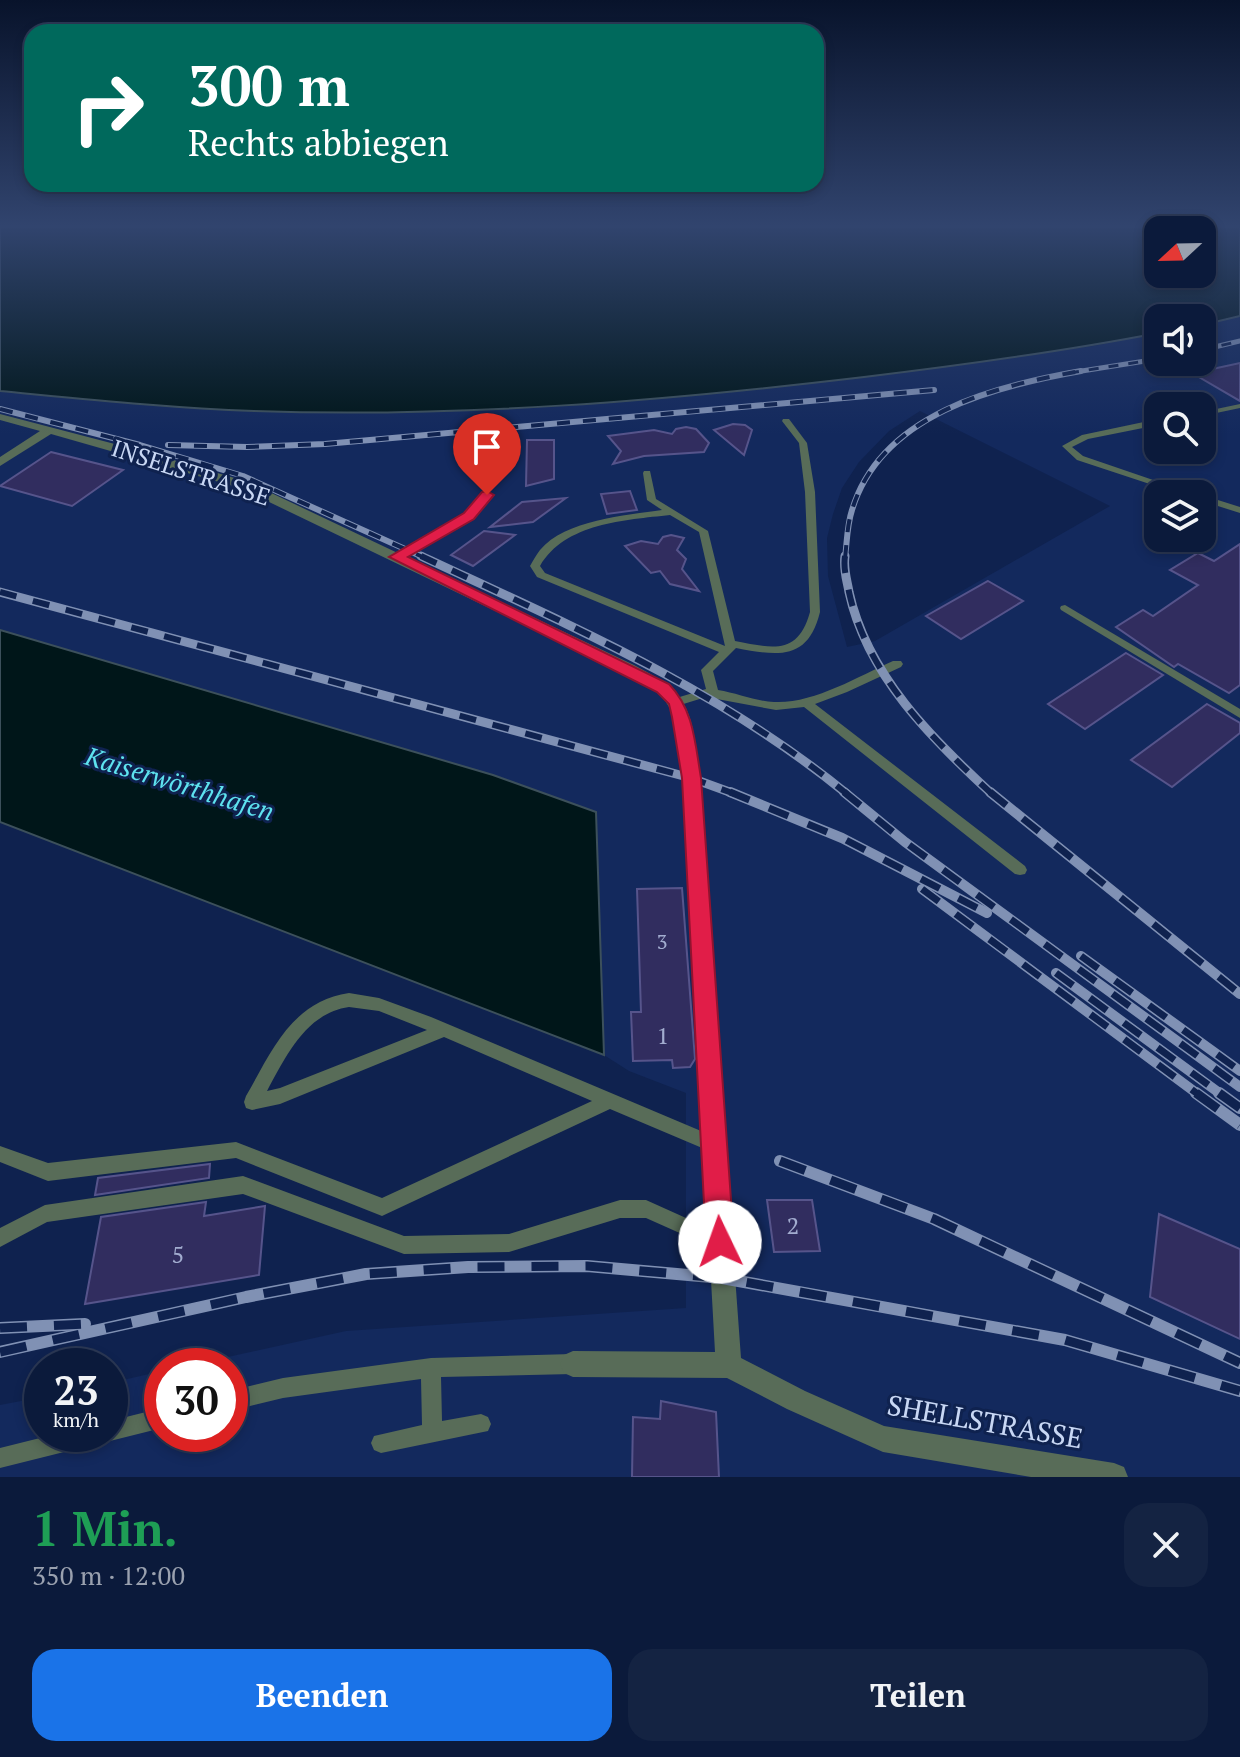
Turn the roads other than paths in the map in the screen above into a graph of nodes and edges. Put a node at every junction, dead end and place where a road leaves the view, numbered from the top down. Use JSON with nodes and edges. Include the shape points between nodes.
{"nodes":[{"id":1,"x":1240,"y":406,"type":"edge"},
{"id":2,"x":1216,"y":411,"type":"edge"},
{"id":3,"x":0,"y":417,"type":"edge"},
{"id":4,"x":786,"y":421,"type":"dead end"},
{"id":5,"x":1144,"y":425,"type":"edge"},
{"id":6,"x":48,"y":431,"type":"junction"},
{"id":7,"x":0,"y":462,"type":"edge"},
{"id":8,"x":647,"y":473,"type":"dead end"},
{"id":9,"x":1147,"y":480,"type":"edge"},
{"id":10,"x":487,"y":495,"type":"dead end"},
{"id":11,"x":1216,"y":502,"type":"edge"},
{"id":12,"x":1240,"y":510,"type":"edge"},
{"id":13,"x":672,"y":512,"type":"junction"},
{"id":14,"x":397,"y":557,"type":"junction"},
{"id":15,"x":1065,"y":608,"type":"dead end"},
{"id":16,"x":729,"y":649,"type":"junction"},
{"id":17,"x":897,"y":664,"type":"dead end"},
{"id":18,"x":713,"y":694,"type":"junction"},
{"id":19,"x":804,"y":701,"type":"junction"},
{"id":20,"x":677,"y":702,"type":"junction"},
{"id":21,"x":1238,"y":709,"type":"edge"},
{"id":22,"x":1020,"y":870,"type":"dead end"},
{"id":23,"x":444,"y":1030,"type":"junction"},
{"id":24,"x":609,"y":1101,"type":"junction"},
{"id":25,"x":714,"y":1145,"type":"junction"},
{"id":26,"x":0,"y":1154,"type":"edge"},
{"id":27,"x":0,"y":1238,"type":"edge"},
{"id":28,"x":720,"y":1242,"type":"junction"},
{"id":29,"x":573,"y":1364,"type":"joint"},
{"id":30,"x":729,"y":1365,"type":"junction"},
{"id":31,"x":431,"y":1368,"type":"junction"},
{"id":32,"x":248,"y":1397,"type":"edge"},
{"id":33,"x":481,"y":1424,"type":"dead end"},
{"id":34,"x":432,"y":1434,"type":"junction"},
{"id":35,"x":381,"y":1443,"type":"dead end"},
{"id":36,"x":24,"y":1452,"type":"edge"},
{"id":37,"x":0,"y":1458,"type":"edge"},
{"id":38,"x":1114,"y":1477,"type":"edge"}],
"edges":[{"from":1,"to":2,"type":"lane"},
{"from":3,"to":6,"type":"street","name":"INSELSTRASSE"},
{"from":4,"to":16,"type":"lane","via":[[803,443],[810,492],[813,630],[804,642],[786,649],[734,644]]},
{"from":5,"to":9,"type":"lane","via":[[1066,446],[1080,458]]},
{"from":6,"to":7,"type":"street"},
{"from":6,"to":14,"type":"street","name":"INSELSTRASSE","via":[[244,485]]},
{"from":8,"to":13,"type":"lane","via":[[652,500]]},
{"from":10,"to":14,"type":"lane","via":[[469,516]]},
{"from":11,"to":12,"type":"lane"},
{"from":13,"to":16,"type":"lane","via":[[703,531]]},
{"from":13,"to":16,"type":"lane","via":[[594,524],[545,548],[535,566],[541,575],[573,589]]},
{"from":14,"to":20,"type":"street","name":"INSELSTRASSE","via":[[629,669]]},
{"from":15,"to":21,"type":"lane"},
{"from":16,"to":18,"type":"lane","via":[[707,670]]},
{"from":17,"to":19,"type":"lane"},
{"from":18,"to":19,"type":"lane","via":[[761,706]]},
{"from":18,"to":20,"type":"lane"},
{"from":19,"to":22,"type":"lane"},
{"from":20,"to":25,"type":"street","via":[[691,778]]},
{"from":23,"to":23,"type":"lane","via":[[280,1096],[252,1102],[288,1042],[328,1003],[365,1001]]},
{"from":23,"to":24,"type":"lane"},
{"from":24,"to":25,"type":"lane"},
{"from":24,"to":26,"type":"lane","via":[[382,1207],[236,1150],[48,1172]]},
{"from":25,"to":28,"type":"street"},
{"from":27,"to":28,"type":"lane","via":[[45,1214],[243,1185],[404,1245],[509,1243],[620,1209],[646,1209]]},
{"from":28,"to":30,"type":"street"},
{"from":29,"to":30,"type":"street","name":"SHELLSTRASSE"},
{"from":29,"to":31,"type":"lane"},
{"from":30,"to":38,"type":"street","name":"SHELLSTRASSE","via":[[883,1439]]},
{"from":31,"to":32,"type":"lane"},
{"from":31,"to":34,"type":"lane"},
{"from":33,"to":34,"type":"lane"},
{"from":34,"to":35,"type":"lane"},
{"from":36,"to":37,"type":"lane"}]}
